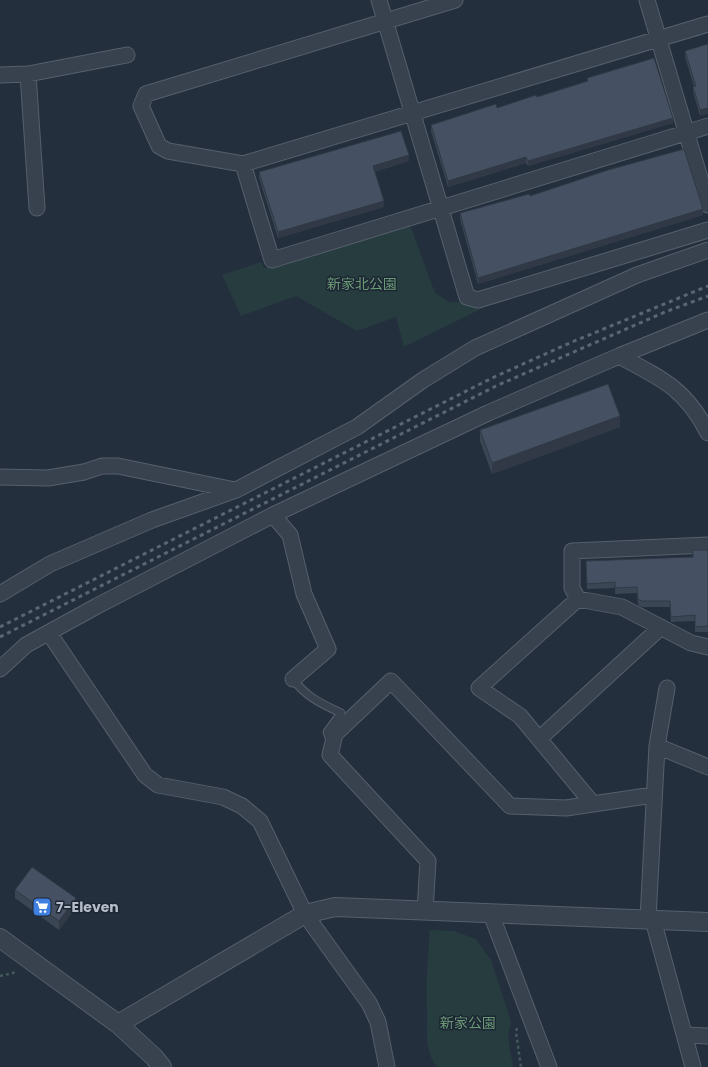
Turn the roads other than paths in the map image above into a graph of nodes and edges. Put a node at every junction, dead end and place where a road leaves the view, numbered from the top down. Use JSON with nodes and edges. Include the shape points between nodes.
{"nodes":[{"id":1,"x":379,"y":0,"type":"edge"},
{"id":2,"x":455,"y":0,"type":"edge"},
{"id":3,"x":647,"y":0,"type":"edge"},
{"id":4,"x":385,"y":21,"type":"junction"},
{"id":5,"x":708,"y":24,"type":"edge"},
{"id":6,"x":659,"y":39,"type":"junction"},
{"id":7,"x":127,"y":56,"type":"dead end"},
{"id":8,"x":28,"y":74,"type":"junction"},
{"id":9,"x":0,"y":75,"type":"edge"},
{"id":10,"x":412,"y":114,"type":"junction"},
{"id":11,"x":708,"y":126,"type":"edge"},
{"id":12,"x":686,"y":133,"type":"junction"},
{"id":13,"x":243,"y":164,"type":"junction"},
{"id":14,"x":708,"y":205,"type":"edge"},
{"id":15,"x":440,"y":207,"type":"junction"},
{"id":16,"x":37,"y":208,"type":"dead end"},
{"id":17,"x":708,"y":230,"type":"edge"},
{"id":18,"x":708,"y":250,"type":"edge"},
{"id":19,"x":708,"y":320,"type":"edge"},
{"id":20,"x":619,"y":356,"type":"junction"},
{"id":21,"x":708,"y":434,"type":"edge"},
{"id":22,"x":0,"y":477,"type":"edge"},
{"id":23,"x":236,"y":490,"type":"junction"},
{"id":24,"x":273,"y":515,"type":"junction"},
{"id":25,"x":708,"y":545,"type":"edge"},
{"id":26,"x":0,"y":594,"type":"edge"},
{"id":27,"x":578,"y":599,"type":"junction"},
{"id":28,"x":660,"y":627,"type":"junction"},
{"id":29,"x":49,"y":633,"type":"junction"},
{"id":30,"x":708,"y":647,"type":"edge"},
{"id":31,"x":0,"y":669,"type":"edge"},
{"id":32,"x":293,"y":679,"type":"joint"},
{"id":33,"x":666,"y":688,"type":"dead end"},
{"id":34,"x":539,"y":739,"type":"junction"},
{"id":35,"x":332,"y":746,"type":"junction"},
{"id":36,"x":657,"y":746,"type":"junction"},
{"id":37,"x":708,"y":768,"type":"edge"},
{"id":38,"x":653,"y":795,"type":"junction"},
{"id":39,"x":593,"y":804,"type":"junction"},
{"id":40,"x":425,"y":911,"type":"junction"},
{"id":41,"x":306,"y":914,"type":"junction"},
{"id":42,"x":490,"y":914,"type":"junction"},
{"id":43,"x":650,"y":920,"type":"junction"},
{"id":44,"x":708,"y":922,"type":"edge"},
{"id":45,"x":0,"y":938,"type":"edge"},
{"id":46,"x":118,"y":1024,"type":"junction"},
{"id":47,"x":685,"y":1035,"type":"junction"},
{"id":48,"x":708,"y":1036,"type":"edge"},
{"id":49,"x":162,"y":1067,"type":"edge"},
{"id":50,"x":386,"y":1067,"type":"edge"},
{"id":51,"x":549,"y":1067,"type":"edge"},
{"id":52,"x":693,"y":1067,"type":"edge"}],
"edges":[{"from":1,"to":4,"type":"street"},
{"from":2,"to":4,"type":"street"},
{"from":3,"to":6,"type":"street"},
{"from":4,"to":10,"type":"street"},
{"from":4,"to":13,"type":"street","via":[[146,94],[141,106],[159,146],[168,151]]},
{"from":5,"to":6,"type":"street"},
{"from":6,"to":10,"type":"street"},
{"from":6,"to":12,"type":"street"},
{"from":7,"to":8,"type":"street"},
{"from":8,"to":9,"type":"street"},
{"from":8,"to":16,"type":"street"},
{"from":10,"to":13,"type":"street"},
{"from":10,"to":15,"type":"street"},
{"from":11,"to":12,"type":"street"},
{"from":12,"to":14,"type":"street"},
{"from":12,"to":15,"type":"street"},
{"from":13,"to":15,"type":"street","via":[[272,260]]},
{"from":15,"to":17,"type":"street","via":[[467,297],[478,300]]},
{"from":18,"to":23,"type":"street","via":[[637,275],[475,348],[423,380],[357,427]]},
{"from":19,"to":20,"type":"street"},
{"from":20,"to":21,"type":"street","via":[[665,380],[698,414]]},
{"from":20,"to":24,"type":"street","via":[[488,413]]},
{"from":22,"to":23,"type":"street","via":[[48,478],[102,466],[118,466]]},
{"from":23,"to":26,"type":"street","via":[[152,520],[57,561]]},
{"from":24,"to":29,"type":"street"},
{"from":24,"to":32,"type":"street","via":[[290,535],[304,594],[328,650]]},
{"from":25,"to":27,"type":"street","via":[[572,551],[572,588]]},
{"from":27,"to":28,"type":"street","via":[[622,607]]},
{"from":27,"to":34,"type":"street","via":[[478,688],[520,716]]},
{"from":28,"to":30,"type":"street","via":[[691,643]]},
{"from":28,"to":34,"type":"street"},
{"from":29,"to":31,"type":"street","via":[[26,646]]},
{"from":29,"to":41,"type":"street","via":[[145,775],[158,785],[223,797],[242,806],[260,821]]},
{"from":32,"to":35,"type":"lane","via":[[301,690],[315,701],[341,713],[327,732]]},
{"from":33,"to":36,"type":"street"},
{"from":34,"to":39,"type":"street"},
{"from":35,"to":39,"type":"street","via":[[335,734],[391,681],[510,806],[566,808]]},
{"from":35,"to":40,"type":"street","via":[[330,755],[428,861]]},
{"from":36,"to":37,"type":"street"},
{"from":36,"to":38,"type":"street"},
{"from":38,"to":39,"type":"street"},
{"from":38,"to":43,"type":"street"},
{"from":40,"to":41,"type":"street","via":[[335,907]]},
{"from":40,"to":42,"type":"street"},
{"from":41,"to":46,"type":"street"},
{"from":41,"to":50,"type":"street","via":[[369,1003],[378,1022]]},
{"from":42,"to":43,"type":"street"},
{"from":42,"to":51,"type":"street"},
{"from":43,"to":44,"type":"street"},
{"from":43,"to":47,"type":"street"},
{"from":45,"to":46,"type":"street"},
{"from":46,"to":49,"type":"street"},
{"from":47,"to":48,"type":"street"},
{"from":47,"to":52,"type":"street"}]}
